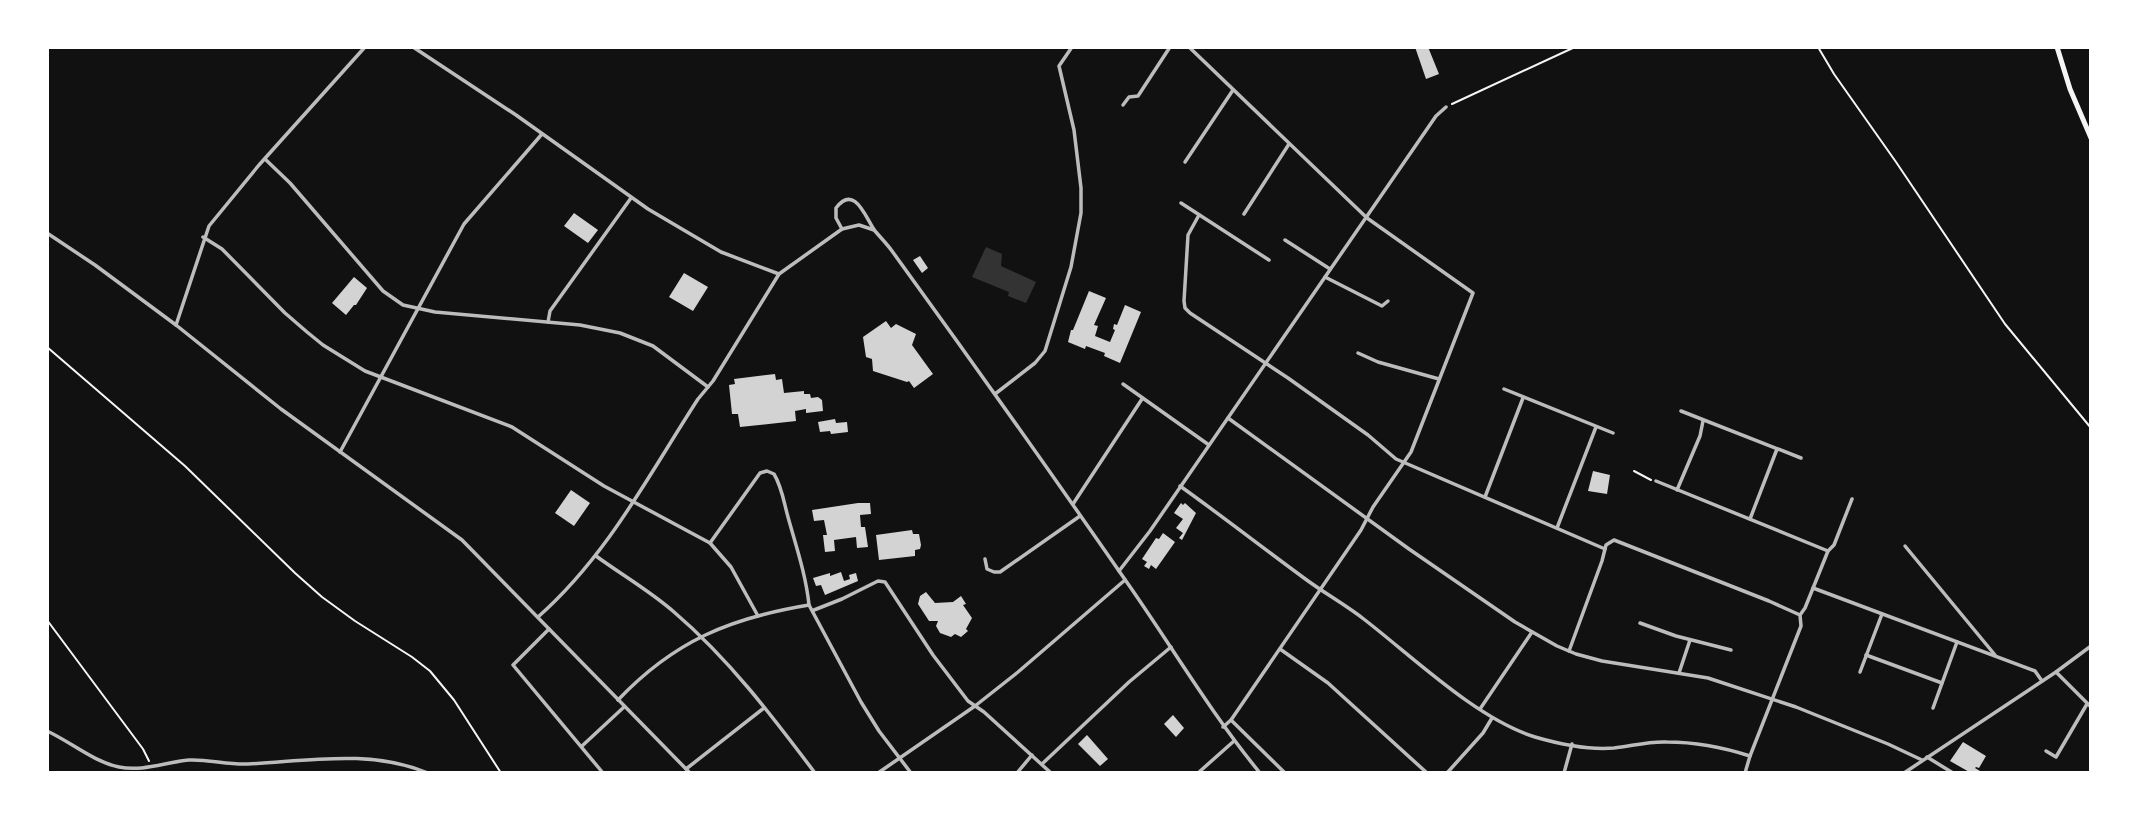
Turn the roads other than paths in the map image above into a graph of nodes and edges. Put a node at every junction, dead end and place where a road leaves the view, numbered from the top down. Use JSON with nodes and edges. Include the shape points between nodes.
{"nodes":[{"id":1,"x":365,"y":47,"type":"edge"},
{"id":2,"x":413,"y":47,"type":"edge"},
{"id":3,"x":1072,"y":47,"type":"edge"},
{"id":4,"x":1170,"y":47,"type":"edge"},
{"id":5,"x":1189,"y":47,"type":"edge"},
{"id":6,"x":2057,"y":47,"type":"edge"},
{"id":7,"x":1233,"y":90,"type":"junction"},
{"id":8,"x":1123,"y":105,"type":"dead end"},
{"id":9,"x":1446,"y":107,"type":"road end"},
{"id":10,"x":542,"y":134,"type":"junction"},
{"id":11,"x":2091,"y":138,"type":"edge"},
{"id":12,"x":1290,"y":144,"type":"junction"},
{"id":13,"x":265,"y":159,"type":"junction"},
{"id":14,"x":1185,"y":162,"type":"dead end"},
{"id":15,"x":631,"y":198,"type":"junction"},
{"id":16,"x":1181,"y":203,"type":"dead end"},
{"id":17,"x":1244,"y":214,"type":"dead end"},
{"id":18,"x":1199,"y":215,"type":"junction"},
{"id":19,"x":1367,"y":218,"type":"junction"},
{"id":20,"x":842,"y":229,"type":"junction"},
{"id":21,"x":876,"y":231,"type":"junction"},
{"id":22,"x":47,"y":233,"type":"edge"},
{"id":23,"x":204,"y":237,"type":"junction"},
{"id":24,"x":1285,"y":240,"type":"dead end"},
{"id":25,"x":1269,"y":260,"type":"dead end"},
{"id":26,"x":1330,"y":270,"type":"junction"},
{"id":27,"x":779,"y":274,"type":"junction"},
{"id":28,"x":1325,"y":277,"type":"junction"},
{"id":29,"x":1388,"y":301,"type":"dead end"},
{"id":30,"x":417,"y":309,"type":"junction"},
{"id":31,"x":548,"y":321,"type":"junction"},
{"id":32,"x":176,"y":325,"type":"junction"},
{"id":33,"x":1358,"y":353,"type":"dead end"},
{"id":34,"x":1266,"y":363,"type":"junction"},
{"id":35,"x":380,"y":378,"type":"junction"},
{"id":36,"x":1439,"y":379,"type":"junction"},
{"id":37,"x":1123,"y":384,"type":"dead end"},
{"id":38,"x":708,"y":387,"type":"junction"},
{"id":39,"x":1504,"y":389,"type":"dead end"},
{"id":40,"x":995,"y":394,"type":"junction"},
{"id":41,"x":1523,"y":397,"type":"junction"},
{"id":42,"x":1142,"y":399,"type":"junction"},
{"id":43,"x":1681,"y":411,"type":"dead end"},
{"id":44,"x":1227,"y":418,"type":"junction"},
{"id":45,"x":1703,"y":421,"type":"junction"},
{"id":46,"x":1596,"y":427,"type":"junction"},
{"id":47,"x":1613,"y":433,"type":"dead end"},
{"id":48,"x":1209,"y":445,"type":"junction"},
{"id":49,"x":1777,"y":449,"type":"junction"},
{"id":50,"x":340,"y":452,"type":"junction"},
{"id":51,"x":1801,"y":458,"type":"dead end"},
{"id":52,"x":1404,"y":462,"type":"junction"},
{"id":53,"x":1656,"y":481,"type":"road end"},
{"id":54,"x":1181,"y":486,"type":"junction"},
{"id":55,"x":1677,"y":490,"type":"junction"},
{"id":56,"x":1485,"y":497,"type":"junction"},
{"id":57,"x":1852,"y":499,"type":"dead end"},
{"id":58,"x":633,"y":503,"type":"junction"},
{"id":59,"x":1073,"y":504,"type":"junction"},
{"id":60,"x":1080,"y":516,"type":"junction"},
{"id":61,"x":1750,"y":519,"type":"junction"},
{"id":62,"x":1367,"y":520,"type":"junction"},
{"id":63,"x":1557,"y":528,"type":"junction"},
{"id":64,"x":710,"y":543,"type":"junction"},
{"id":65,"x":1905,"y":546,"type":"dead end"},
{"id":66,"x":1605,"y":550,"type":"junction"},
{"id":67,"x":1828,"y":551,"type":"junction"},
{"id":68,"x":596,"y":556,"type":"junction"},
{"id":69,"x":985,"y":559,"type":"dead end"},
{"id":70,"x":1119,"y":571,"type":"junction"},
{"id":71,"x":1125,"y":580,"type":"junction"},
{"id":72,"x":1813,"y":588,"type":"junction"},
{"id":73,"x":1321,"y":589,"type":"junction"},
{"id":74,"x":810,"y":605,"type":"junction"},
{"id":75,"x":814,"y":610,"type":"junction"},
{"id":76,"x":1882,"y":614,"type":"junction"},
{"id":77,"x":1800,"y":615,"type":"junction"},
{"id":78,"x":758,"y":616,"type":"junction"},
{"id":79,"x":537,"y":617,"type":"junction"},
{"id":80,"x":1640,"y":623,"type":"dead end"},
{"id":81,"x":549,"y":629,"type":"junction"},
{"id":82,"x":1532,"y":632,"type":"junction"},
{"id":83,"x":701,"y":637,"type":"junction"},
{"id":84,"x":1690,"y":640,"type":"junction"},
{"id":85,"x":1958,"y":642,"type":"junction"},
{"id":86,"x":2091,"y":646,"type":"edge"},
{"id":87,"x":1171,"y":647,"type":"junction"},
{"id":88,"x":1280,"y":649,"type":"junction"},
{"id":89,"x":1731,"y":650,"type":"dead end"},
{"id":90,"x":1569,"y":651,"type":"junction"},
{"id":91,"x":1866,"y":654,"type":"junction"},
{"id":92,"x":1997,"y":657,"type":"junction"},
{"id":93,"x":1860,"y":672,"type":"dead end"},
{"id":94,"x":2056,"y":672,"type":"junction"},
{"id":95,"x":1679,"y":673,"type":"junction"},
{"id":96,"x":2042,"y":681,"type":"junction"},
{"id":97,"x":1942,"y":683,"type":"junction"},
{"id":98,"x":1772,"y":699,"type":"junction"},
{"id":99,"x":618,"y":700,"type":"junction"},
{"id":100,"x":2089,"y":705,"type":"edge"},
{"id":101,"x":975,"y":706,"type":"junction"},
{"id":102,"x":624,"y":707,"type":"junction"},
{"id":103,"x":765,"y":708,"type":"junction"},
{"id":104,"x":1933,"y":708,"type":"dead end"},
{"id":105,"x":1480,"y":709,"type":"junction"},
{"id":106,"x":1492,"y":718,"type":"junction"},
{"id":107,"x":1231,"y":720,"type":"junction"},
{"id":108,"x":1223,"y":727,"type":"junction"},
{"id":109,"x":47,"y":732,"type":"edge"},
{"id":110,"x":1234,"y":741,"type":"junction"},
{"id":111,"x":1572,"y":744,"type":"junction"},
{"id":112,"x":582,"y":747,"type":"junction"},
{"id":113,"x":2046,"y":751,"type":"dead end"},
{"id":114,"x":1032,"y":755,"type":"junction"},
{"id":115,"x":1750,"y":756,"type":"junction"},
{"id":116,"x":1927,"y":757,"type":"junction"},
{"id":117,"x":900,"y":758,"type":"junction"},
{"id":118,"x":1922,"y":760,"type":"junction"},
{"id":119,"x":1042,"y":764,"type":"junction"},
{"id":120,"x":688,"y":771,"type":"edge"},
{"id":121,"x":428,"y":773,"type":"edge"},
{"id":122,"x":603,"y":773,"type":"edge"},
{"id":123,"x":815,"y":773,"type":"edge"},
{"id":124,"x":878,"y":773,"type":"edge"},
{"id":125,"x":911,"y":773,"type":"edge"},
{"id":126,"x":1017,"y":773,"type":"edge"},
{"id":127,"x":1051,"y":773,"type":"edge"},
{"id":128,"x":1198,"y":773,"type":"edge"},
{"id":129,"x":1260,"y":773,"type":"edge"},
{"id":130,"x":1285,"y":773,"type":"edge"},
{"id":131,"x":1427,"y":773,"type":"edge"},
{"id":132,"x":1447,"y":773,"type":"edge"},
{"id":133,"x":1564,"y":773,"type":"edge"},
{"id":134,"x":1745,"y":773,"type":"edge"},
{"id":135,"x":1903,"y":773,"type":"edge"},
{"id":136,"x":1953,"y":773,"type":"edge"}],
"edges":[{"from":1,"to":13,"type":"street"},
{"from":2,"to":10,"type":"street"},
{"from":3,"to":40,"type":"street","via":[[1059,66],[1081,188],[1075,250],[1045,351]]},
{"from":4,"to":8,"type":"street","via":[[1138,96],[1129,97]]},
{"from":5,"to":7,"type":"street"},
{"from":6,"to":11,"type":"main road"},
{"from":7,"to":12,"type":"street"},
{"from":7,"to":14,"type":"street"},
{"from":9,"to":19,"type":"street"},
{"from":10,"to":15,"type":"street"},
{"from":10,"to":30,"type":"street","via":[[464,224]]},
{"from":12,"to":17,"type":"street"},
{"from":12,"to":19,"type":"street"},
{"from":13,"to":23,"type":"street"},
{"from":13,"to":30,"type":"street","via":[[383,290],[402,305]]},
{"from":15,"to":27,"type":"street","via":[[720,252]]},
{"from":15,"to":31,"type":"street","via":[[550,311]]},
{"from":16,"to":18,"type":"street"},
{"from":18,"to":25,"type":"street"},
{"from":18,"to":34,"type":"street","via":[[1188,235],[1185,308]]},
{"from":19,"to":26,"type":"street"},
{"from":19,"to":36,"type":"street","via":[[1473,293]]},
{"from":20,"to":21,"type":"street","via":[[859,225]]},
{"from":20,"to":21,"type":"street","via":[[836,208],[849,200],[860,205]]},
{"from":20,"to":27,"type":"street"},
{"from":21,"to":40,"type":"street"},
{"from":22,"to":32,"type":"street"},
{"from":23,"to":32,"type":"street"},
{"from":23,"to":35,"type":"street","via":[[222,248],[307,332]]},
{"from":24,"to":26,"type":"street"},
{"from":26,"to":28,"type":"street"},
{"from":27,"to":38,"type":"street"},
{"from":28,"to":29,"type":"street","via":[[1382,306]]},
{"from":28,"to":34,"type":"street"},
{"from":30,"to":31,"type":"street"},
{"from":30,"to":35,"type":"street"},
{"from":31,"to":38,"type":"street","via":[[631,336],[662,352]]},
{"from":32,"to":50,"type":"street"},
{"from":33,"to":36,"type":"street"},
{"from":34,"to":44,"type":"street"},
{"from":34,"to":52,"type":"street"},
{"from":35,"to":50,"type":"street"},
{"from":35,"to":58,"type":"street","via":[[512,426]]},
{"from":36,"to":52,"type":"street"},
{"from":37,"to":42,"type":"street"},
{"from":38,"to":58,"type":"street"},
{"from":39,"to":41,"type":"street"},
{"from":40,"to":59,"type":"street"},
{"from":41,"to":46,"type":"street"},
{"from":41,"to":56,"type":"street"},
{"from":42,"to":48,"type":"street"},
{"from":42,"to":59,"type":"street"},
{"from":43,"to":45,"type":"street"},
{"from":44,"to":48,"type":"street"},
{"from":44,"to":62,"type":"street"},
{"from":45,"to":49,"type":"street"},
{"from":45,"to":55,"type":"street"},
{"from":46,"to":47,"type":"street"},
{"from":46,"to":63,"type":"street"},
{"from":48,"to":54,"type":"street"},
{"from":49,"to":51,"type":"street"},
{"from":49,"to":61,"type":"street"},
{"from":50,"to":79,"type":"street","via":[[468,545]]},
{"from":52,"to":56,"type":"street"},
{"from":52,"to":62,"type":"street"},
{"from":53,"to":55,"type":"street"},
{"from":54,"to":70,"type":"street"},
{"from":54,"to":73,"type":"street"},
{"from":55,"to":61,"type":"street"},
{"from":56,"to":63,"type":"street"},
{"from":57,"to":67,"type":"street"},
{"from":58,"to":64,"type":"street"},
{"from":58,"to":68,"type":"street"},
{"from":59,"to":60,"type":"street"},
{"from":60,"to":69,"type":"street","via":[[1000,572],[986,569]]},
{"from":60,"to":70,"type":"street"},
{"from":61,"to":67,"type":"street"},
{"from":62,"to":73,"type":"street"},
{"from":62,"to":82,"type":"street"},
{"from":63,"to":66,"type":"street"},
{"from":64,"to":74,"type":"street","via":[[758,475],[772,473],[780,487]]},
{"from":64,"to":78,"type":"street","via":[[732,566]]},
{"from":65,"to":92,"type":"street"},
{"from":66,"to":77,"type":"street","via":[[1606,544],[1615,540]]},
{"from":66,"to":90,"type":"street"},
{"from":67,"to":72,"type":"street"},
{"from":68,"to":79,"type":"street"},
{"from":68,"to":83,"type":"street","via":[[664,604]]},
{"from":70,"to":71,"type":"street"},
{"from":71,"to":87,"type":"street"},
{"from":71,"to":101,"type":"street"},
{"from":72,"to":76,"type":"street"},
{"from":72,"to":77,"type":"street"},
{"from":73,"to":88,"type":"street"},
{"from":73,"to":105,"type":"street"},
{"from":74,"to":75,"type":"street"},
{"from":74,"to":78,"type":"street"},
{"from":75,"to":101,"type":"street","via":[[883,580],[933,655]]},
{"from":75,"to":117,"type":"street","via":[[857,695]]},
{"from":76,"to":85,"type":"street"},
{"from":76,"to":91,"type":"street"},
{"from":77,"to":98,"type":"street","via":[[1801,626]]},
{"from":78,"to":83,"type":"street"},
{"from":79,"to":81,"type":"street"},
{"from":80,"to":84,"type":"street"},
{"from":81,"to":99,"type":"street"},
{"from":81,"to":112,"type":"street","via":[[513,665]]},
{"from":82,"to":90,"type":"street"},
{"from":82,"to":105,"type":"street"},
{"from":83,"to":99,"type":"street","via":[[659,662]]},
{"from":83,"to":103,"type":"street"},
{"from":84,"to":89,"type":"street"},
{"from":84,"to":95,"type":"street"},
{"from":85,"to":92,"type":"street"},
{"from":85,"to":97,"type":"street"},
{"from":86,"to":94,"type":"street"},
{"from":87,"to":108,"type":"street"},
{"from":87,"to":119,"type":"street"},
{"from":88,"to":107,"type":"street"},
{"from":88,"to":131,"type":"street","via":[[1328,683]]},
{"from":90,"to":95,"type":"street"},
{"from":91,"to":93,"type":"street"},
{"from":91,"to":97,"type":"street"},
{"from":92,"to":96,"type":"street","via":[[2035,671]]},
{"from":94,"to":96,"type":"street"},
{"from":94,"to":100,"type":"street"},
{"from":95,"to":98,"type":"street"},
{"from":96,"to":116,"type":"street"},
{"from":97,"to":104,"type":"street"},
{"from":98,"to":115,"type":"street"},
{"from":98,"to":118,"type":"street"},
{"from":99,"to":102,"type":"street"},
{"from":100,"to":113,"type":"street","via":[[2056,757]]},
{"from":101,"to":114,"type":"street"},
{"from":101,"to":117,"type":"street"},
{"from":102,"to":112,"type":"street"},
{"from":102,"to":120,"type":"street"},
{"from":103,"to":120,"type":"street"},
{"from":103,"to":123,"type":"street"},
{"from":105,"to":106,"type":"street"},
{"from":106,"to":111,"type":"street","via":[[1535,737]]},
{"from":106,"to":132,"type":"street"},
{"from":107,"to":108,"type":"street"},
{"from":107,"to":130,"type":"street"},
{"from":108,"to":110,"type":"street"},
{"from":109,"to":121,"type":"street","via":[[125,768],[196,760],[241,764],[341,758],[386,761]]},
{"from":110,"to":128,"type":"street"},
{"from":110,"to":129,"type":"street"},
{"from":111,"to":115,"type":"street","via":[[1606,748],[1698,743]]},
{"from":111,"to":133,"type":"street"},
{"from":112,"to":122,"type":"street"},
{"from":114,"to":119,"type":"street"},
{"from":114,"to":126,"type":"street"},
{"from":115,"to":134,"type":"street"},
{"from":116,"to":118,"type":"street"},
{"from":116,"to":136,"type":"street"},
{"from":117,"to":124,"type":"street"},
{"from":117,"to":125,"type":"street"},
{"from":118,"to":135,"type":"street"},
{"from":119,"to":127,"type":"street"}]}
